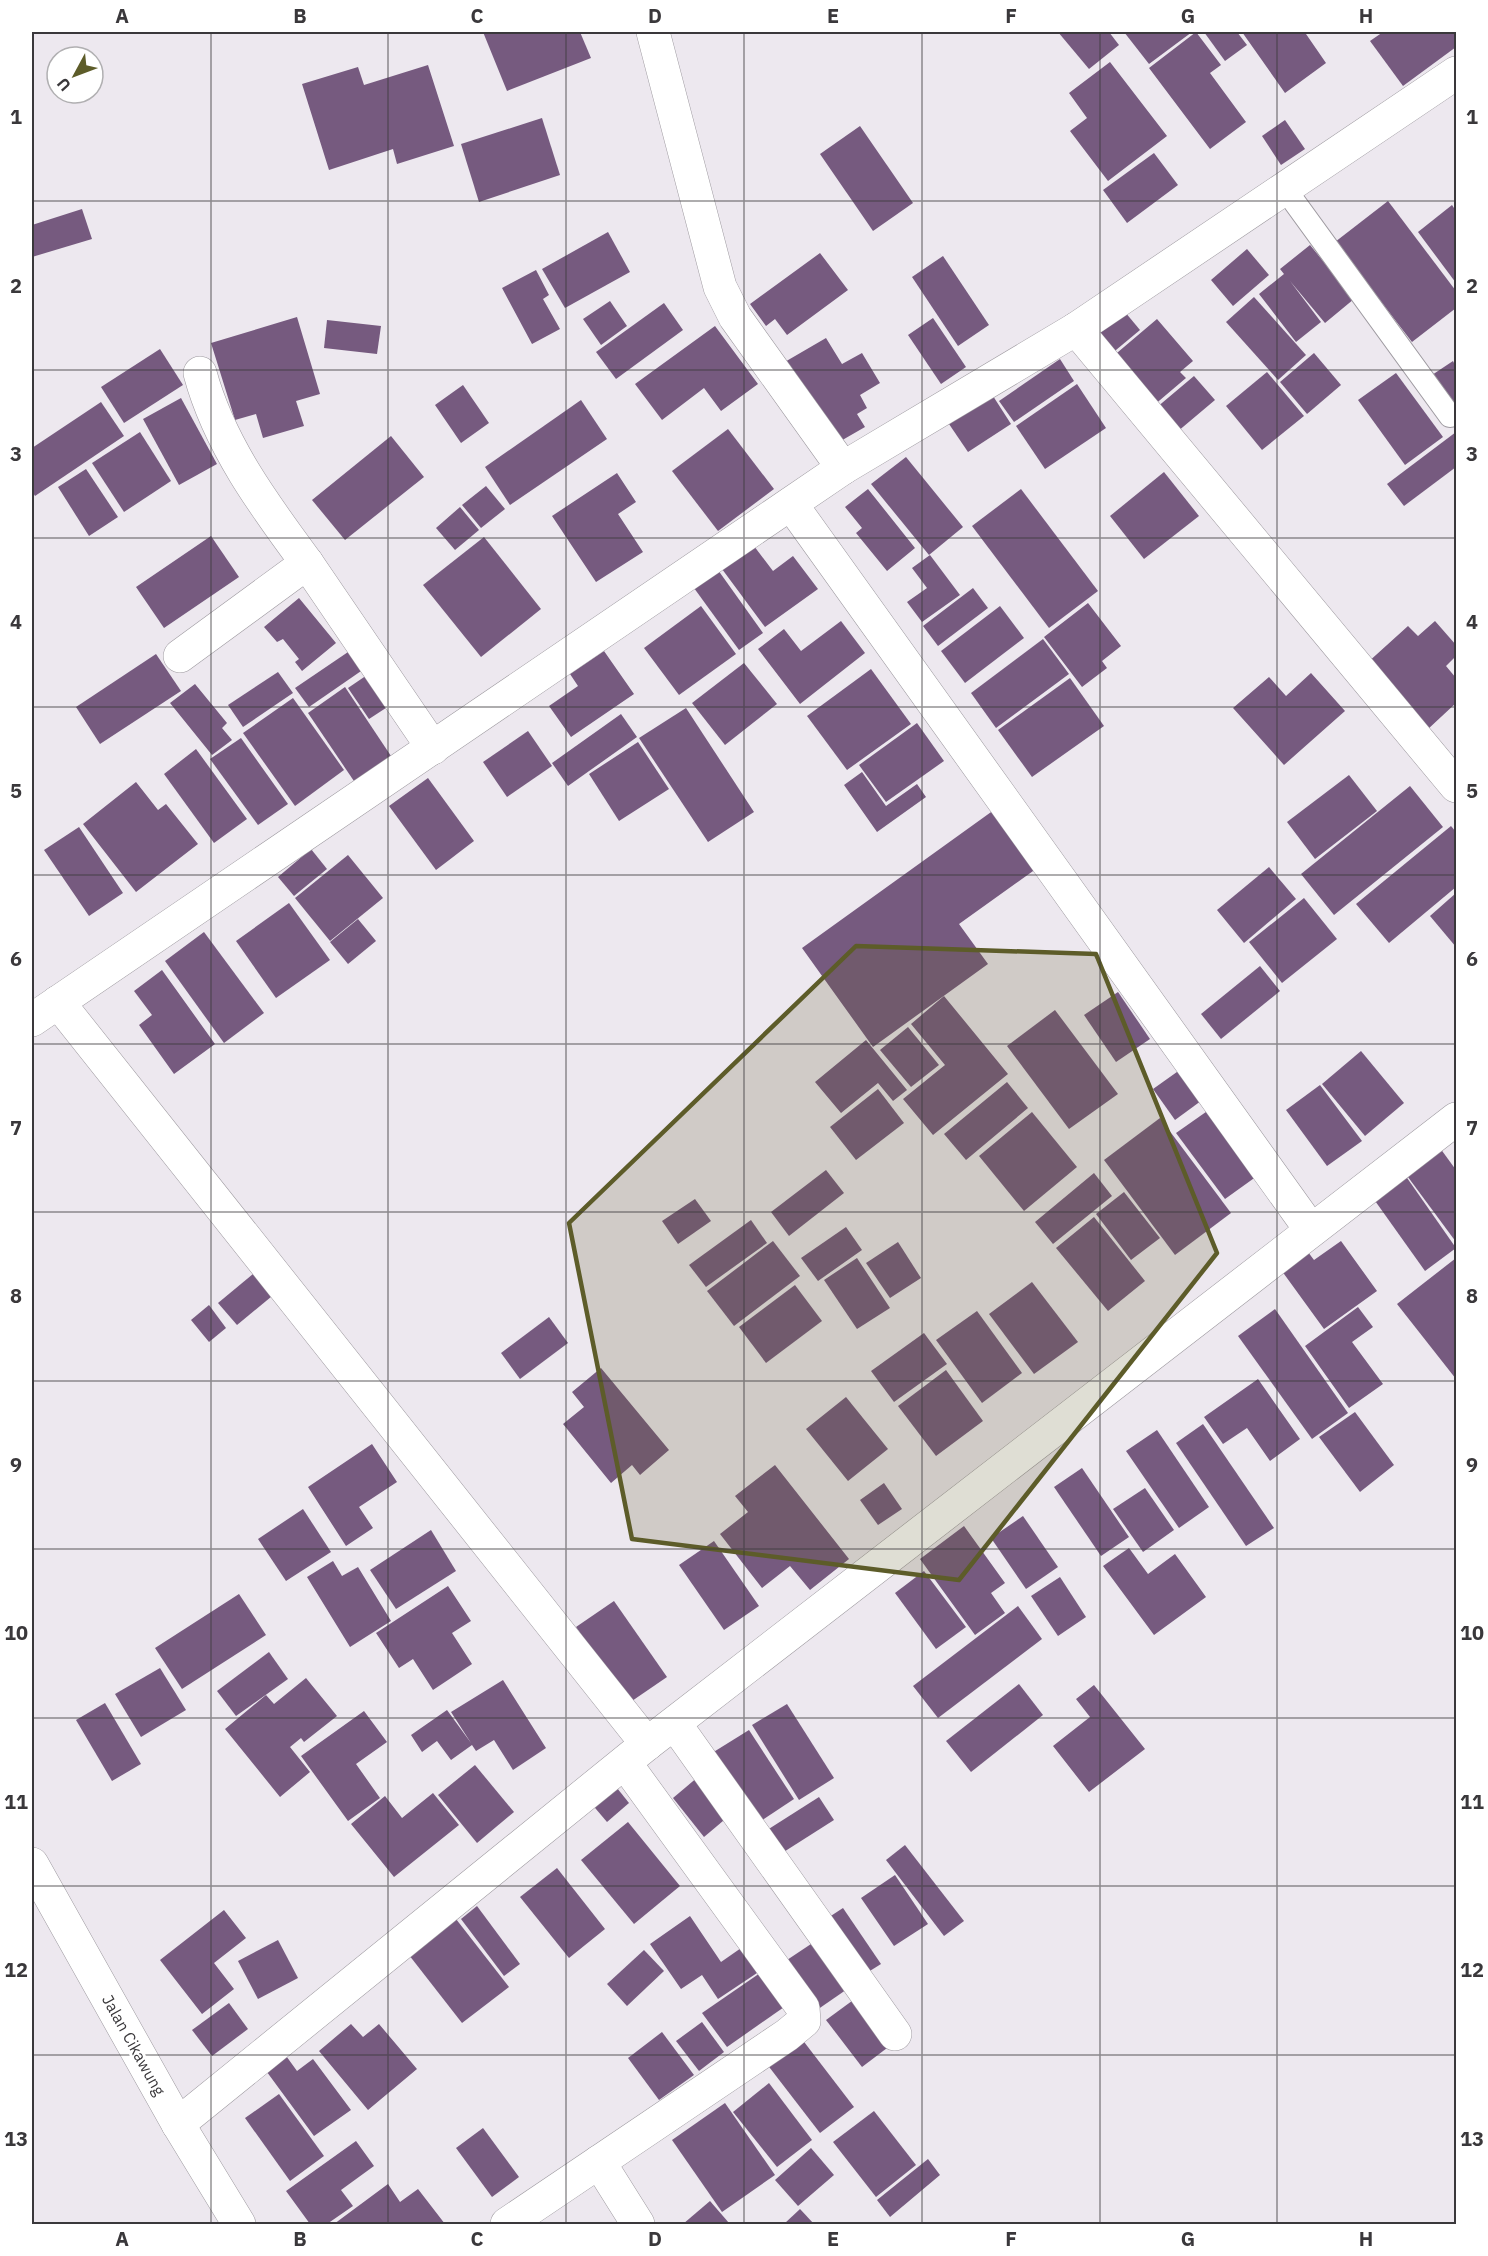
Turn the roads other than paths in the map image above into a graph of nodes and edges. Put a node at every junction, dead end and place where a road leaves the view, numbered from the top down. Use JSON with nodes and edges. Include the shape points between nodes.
{"nodes":[{"id":1,"x":653,"y":32,"type":"edge"},
{"id":2,"x":1456,"y":73,"type":"edge"},
{"id":3,"x":1285,"y":189,"type":"junction"},
{"id":4,"x":1076,"y":328,"type":"junction"},
{"id":5,"x":200,"y":373,"type":"dead end"},
{"id":6,"x":1450,"y":416,"type":"dead end"},
{"id":7,"x":843,"y":468,"type":"junction"},
{"id":8,"x":791,"y":504,"type":"junction"},
{"id":9,"x":307,"y":563,"type":"junction"},
{"id":10,"x":180,"y":656,"type":"dead end"},
{"id":11,"x":433,"y":748,"type":"junction"},
{"id":12,"x":1456,"y":786,"type":"edge"},
{"id":13,"x":45,"y":1011,"type":"edge"},
{"id":14,"x":1456,"y":1119,"type":"edge"},
{"id":15,"x":1311,"y":1230,"type":"junction"},
{"id":16,"x":675,"y":1724,"type":"junction"},
{"id":17,"x":636,"y":1754,"type":"junction"},
{"id":18,"x":32,"y":1864,"type":"edge"},
{"id":19,"x":895,"y":2034,"type":"dead end"},
{"id":20,"x":178,"y":2124,"type":"junction"},
{"id":21,"x":599,"y":2162,"type":"junction"},
{"id":22,"x":238,"y":2224,"type":"edge"},
{"id":23,"x":507,"y":2224,"type":"edge"},
{"id":24,"x":638,"y":2224,"type":"edge"}],
"edges":[{"from":1,"to":7,"type":"street","via":[[720,286],[735,317]]},
{"from":2,"to":3,"type":"street"},
{"from":3,"to":4,"type":"street"},
{"from":3,"to":6,"type":"lane"},
{"from":4,"to":7,"type":"street"},
{"from":4,"to":12,"type":"street"},
{"from":5,"to":9,"type":"street","via":[[231,449]]},
{"from":7,"to":8,"type":"street"},
{"from":8,"to":11,"type":"street"},
{"from":8,"to":15,"type":"street"},
{"from":9,"to":10,"type":"street"},
{"from":9,"to":11,"type":"street"},
{"from":11,"to":13,"type":"street"},
{"from":13,"to":17,"type":"street"},
{"from":14,"to":15,"type":"street"},
{"from":15,"to":16,"type":"street"},
{"from":16,"to":17,"type":"street"},
{"from":16,"to":19,"type":"street"},
{"from":17,"to":20,"type":"street"},
{"from":17,"to":21,"type":"street","via":[[803,2008],[804,2021]]},
{"from":18,"to":20,"type":"street","name":"Jalan Cikawung"},
{"from":20,"to":22,"type":"street","name":"Jalan Cikawung"},
{"from":21,"to":23,"type":"street"},
{"from":21,"to":24,"type":"street"}]}
